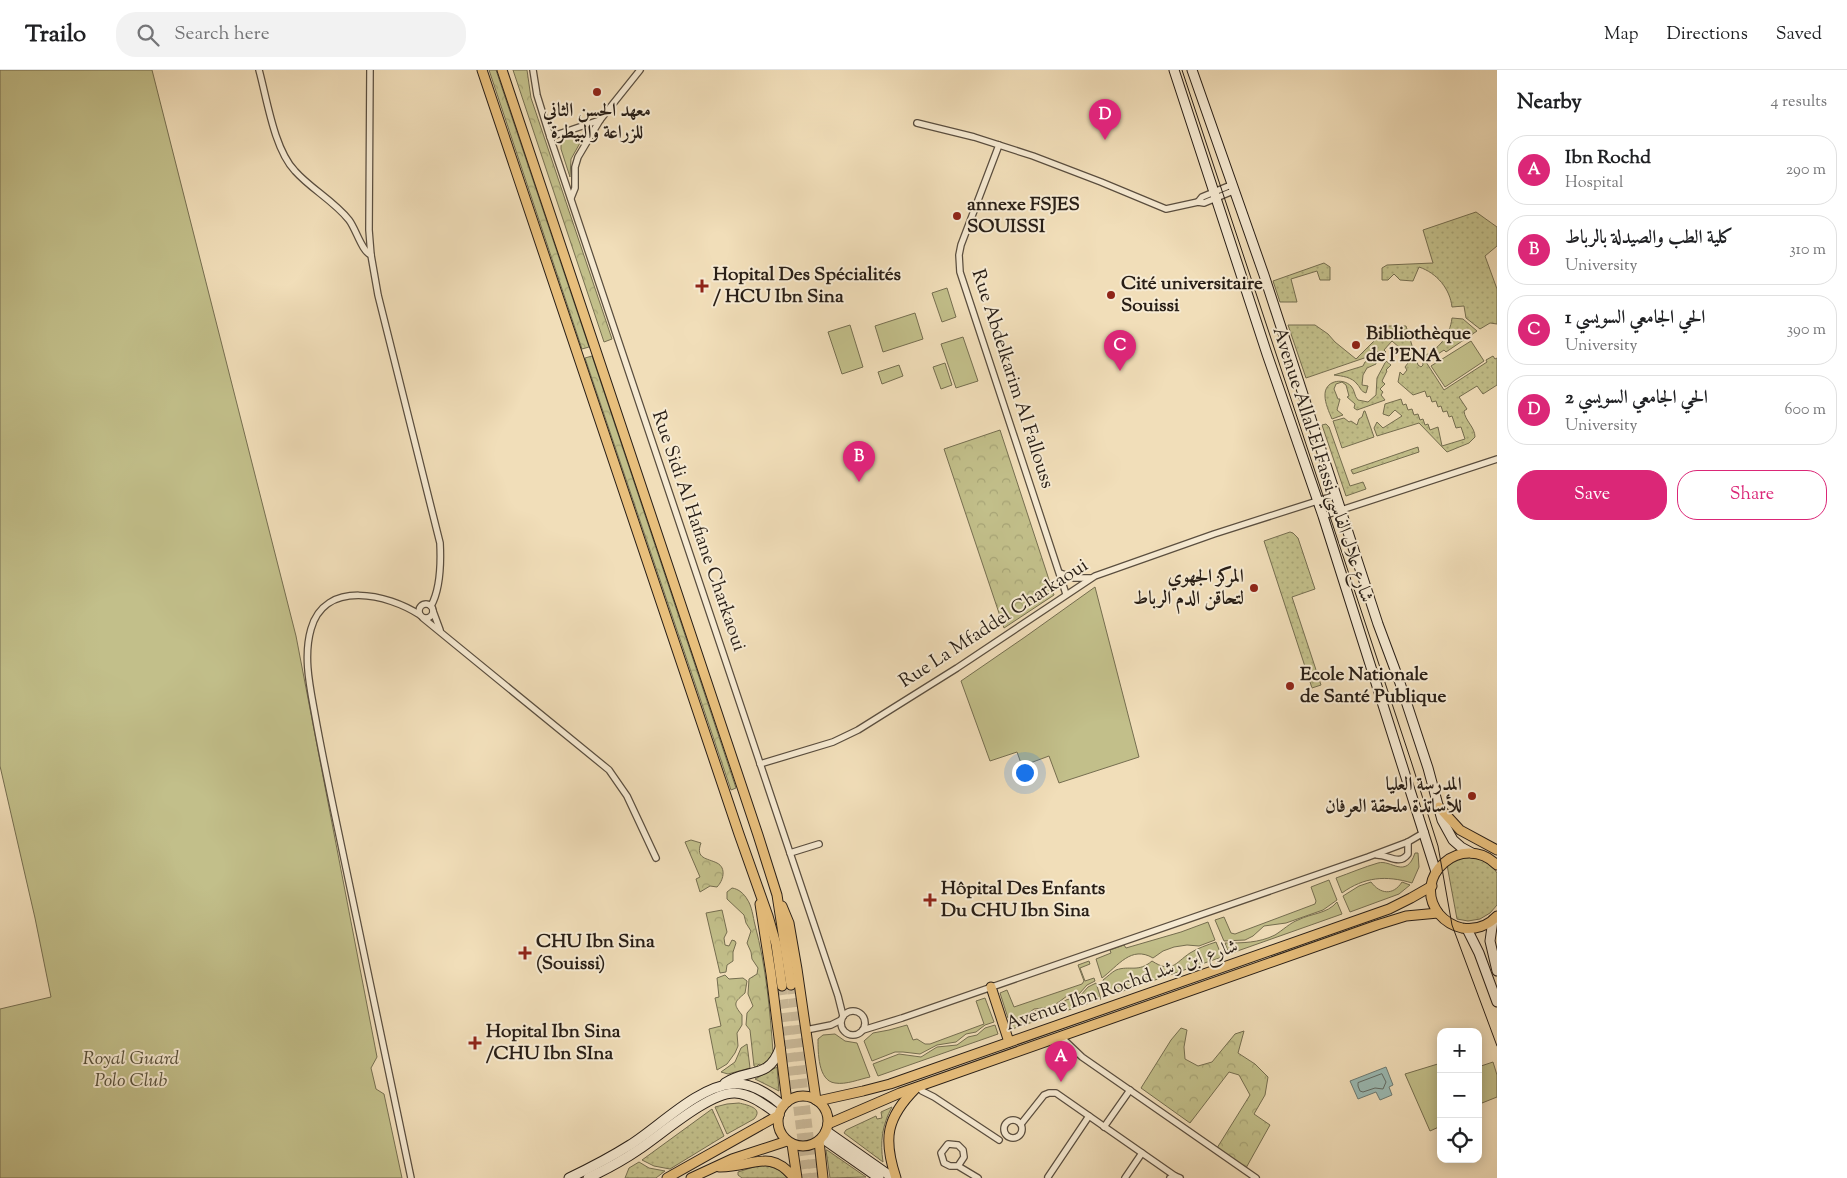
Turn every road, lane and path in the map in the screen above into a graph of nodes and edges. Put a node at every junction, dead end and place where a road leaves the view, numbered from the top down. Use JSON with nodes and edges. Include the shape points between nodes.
{"nodes":[{"id":1,"x":259,"y":70,"type":"edge"},
{"id":2,"x":370,"y":70,"type":"edge"},
{"id":3,"x":482,"y":70,"type":"edge"},
{"id":4,"x":502,"y":70,"type":"edge"},
{"id":5,"x":533,"y":70,"type":"edge"},
{"id":6,"x":640,"y":70,"type":"edge"},
{"id":7,"x":1174,"y":70,"type":"edge"},
{"id":8,"x":1192,"y":70,"type":"edge"},
{"id":9,"x":600,"y":120,"type":"junction"},
{"id":10,"x":917,"y":122,"type":"dead end"},
{"id":11,"x":550,"y":137,"type":"junction"},
{"id":12,"x":999,"y":145,"type":"junction"},
{"id":13,"x":1232,"y":188,"type":"junction"},
{"id":14,"x":1216,"y":194,"type":"junction"},
{"id":15,"x":571,"y":198,"type":"junction"},
{"id":16,"x":371,"y":255,"type":"junction"},
{"id":17,"x":1497,"y":459,"type":"edge"},
{"id":18,"x":1336,"y":495,"type":"junction"},
{"id":19,"x":1318,"y":500,"type":"junction"},
{"id":20,"x":1341,"y":511,"type":"junction"},
{"id":21,"x":1323,"y":516,"type":"junction"},
{"id":22,"x":1060,"y":573,"type":"junction"},
{"id":23,"x":1090,"y":578,"type":"junction"},
{"id":24,"x":437,"y":584,"type":"junction"},
{"id":25,"x":1066,"y":594,"type":"junction"},
{"id":26,"x":422,"y":606,"type":"junction"},
{"id":27,"x":405,"y":607,"type":"junction"},
{"id":28,"x":432,"y":608,"type":"junction"},
{"id":29,"x":422,"y":617,"type":"junction"},
{"id":30,"x":441,"y":632,"type":"junction"},
{"id":31,"x":760,"y":764,"type":"junction"},
{"id":32,"x":1439,"y":807,"type":"junction"},
{"id":33,"x":1425,"y":832,"type":"junction"},
{"id":34,"x":1408,"y":842,"type":"junction"},
{"id":35,"x":819,"y":844,"type":"dead end"},
{"id":36,"x":1497,"y":850,"type":"edge"},
{"id":37,"x":790,"y":853,"type":"junction"},
{"id":38,"x":1472,"y":853,"type":"junction"},
{"id":39,"x":1486,"y":856,"type":"junction"},
{"id":40,"x":1368,"y":857,"type":"junction"},
{"id":41,"x":656,"y":858,"type":"dead end"},
{"id":42,"x":1497,"y":858,"type":"edge"},
{"id":43,"x":1497,"y":865,"type":"edge"},
{"id":44,"x":1436,"y":872,"type":"junction"},
{"id":45,"x":1432,"y":886,"type":"junction"},
{"id":46,"x":777,"y":895,"type":"junction"},
{"id":47,"x":760,"y":896,"type":"junction"},
{"id":48,"x":1438,"y":913,"type":"junction"},
{"id":49,"x":1495,"y":918,"type":"edge"},
{"id":50,"x":1467,"y":929,"type":"junction"},
{"id":51,"x":1497,"y":971,"type":"edge"},
{"id":52,"x":990,"y":987,"type":"junction"},
{"id":53,"x":839,"y":997,"type":"junction"},
{"id":54,"x":1497,"y":1002,"type":"edge"},
{"id":55,"x":852,"y":1011,"type":"junction"},
{"id":56,"x":864,"y":1017,"type":"junction"},
{"id":57,"x":842,"y":1018,"type":"junction"},
{"id":58,"x":881,"y":1024,"type":"junction"},
{"id":59,"x":827,"y":1026,"type":"junction"},
{"id":60,"x":843,"y":1029,"type":"junction"},
{"id":61,"x":806,"y":1030,"type":"junction"},
{"id":62,"x":863,"y":1030,"type":"junction"},
{"id":63,"x":1060,"y":1036,"type":"junction"},
{"id":64,"x":1010,"y":1042,"type":"junction"},
{"id":65,"x":780,"y":1048,"type":"junction"},
{"id":66,"x":722,"y":1086,"type":"junction"},
{"id":67,"x":918,"y":1086,"type":"junction"},
{"id":68,"x":1130,"y":1090,"type":"junction"},
{"id":69,"x":817,"y":1100,"type":"junction"},
{"id":70,"x":782,"y":1110,"type":"junction"},
{"id":71,"x":1089,"y":1116,"type":"junction"},
{"id":72,"x":1021,"y":1124,"type":"dead end"},
{"id":73,"x":1104,"y":1127,"type":"junction"},
{"id":74,"x":824,"y":1133,"type":"junction"},
{"id":75,"x":999,"y":1140,"type":"dead end"},
{"id":76,"x":790,"y":1143,"type":"junction"},
{"id":77,"x":1142,"y":1152,"type":"junction"},
{"id":78,"x":958,"y":1166,"type":"junction"},
{"id":79,"x":714,"y":1167,"type":"junction"},
{"id":80,"x":1048,"y":1177,"type":"edge"},
{"id":81,"x":1175,"y":1177,"type":"edge"},
{"id":82,"x":411,"y":1178,"type":"edge"},
{"id":83,"x":569,"y":1178,"type":"edge"},
{"id":84,"x":588,"y":1178,"type":"edge"},
{"id":85,"x":667,"y":1178,"type":"edge"},
{"id":86,"x":691,"y":1178,"type":"edge"},
{"id":87,"x":795,"y":1178,"type":"edge"},
{"id":88,"x":823,"y":1178,"type":"edge"},
{"id":89,"x":879,"y":1178,"type":"edge"},
{"id":90,"x":895,"y":1178,"type":"edge"},
{"id":91,"x":978,"y":1178,"type":"edge"},
{"id":92,"x":1125,"y":1178,"type":"edge"},
{"id":93,"x":1256,"y":1178,"type":"edge"}],
"edges":[{"from":1,"to":16,"type":"street","via":[[284,157],[298,175],[345,215],[366,252]]},
{"from":2,"to":16,"type":"street","via":[[368,167]]},
{"from":3,"to":47,"type":"main road"},
{"from":4,"to":46,"type":"main road"},
{"from":5,"to":11,"type":"street","name":"Rue Sidi Al Hafiane Charkaoui"},
{"from":6,"to":9,"type":"street"},
{"from":7,"to":14,"type":"street","name":"Avenue Allal El Fassi شارع علال الفاسي"},
{"from":8,"to":13,"type":"street","name":"Avenue Allal El Fassi شارع علال الفاسي"},
{"from":9,"to":11,"type":"street"},
{"from":9,"to":15,"type":"street","via":[[576,162],[576,183]]},
{"from":10,"to":12,"type":"street"},
{"from":11,"to":15,"type":"street","name":"Rue Sidi Al Hafiane Charkaoui"},
{"from":12,"to":14,"type":"street","via":[[1166,209]]},
{"from":12,"to":22,"type":"street","name":"Rue Abdelkarim Al Fallouss","via":[[961,245],[960,272]]},
{"from":13,"to":14,"type":"street"},
{"from":13,"to":18,"type":"street","name":"Avenue Allal El Fassi شارع علال الفاسي"},
{"from":14,"to":19,"type":"street","name":"Avenue Allal El Fassi شارع علال الفاسي"},
{"from":15,"to":31,"type":"street","name":"Rue Sidi Al Hafiane Charkaoui"},
{"from":16,"to":24,"type":"street","via":[[378,295],[437,530],[440,556]]},
{"from":17,"to":20,"type":"street"},
{"from":18,"to":19,"type":"street","name":"Rue La Mfaddel Charkaoui"},
{"from":18,"to":20,"type":"street","name":"Avenue Allal El Fassi شارع علال الفاسي"},
{"from":19,"to":21,"type":"street","name":"Avenue Allal El Fassi شارع علال الفاسي"},
{"from":19,"to":23,"type":"street","name":"Rue La Mfaddel Charkaoui"},
{"from":20,"to":21,"type":"street"},
{"from":20,"to":32,"type":"street","name":"Avenue Allal El Fassi شارع علال الفاسي"},
{"from":21,"to":33,"type":"street","name":"Avenue Allal El Fassi شارع علال الفاسي"},
{"from":22,"to":23,"type":"street","via":[[1074,578]]},
{"from":22,"to":25,"type":"street","name":"Rue Abdelkarim Al Fallouss"},
{"from":23,"to":25,"type":"street","name":"Rue La Mfaddel Charkaoui"},
{"from":24,"to":26,"type":"street"},
{"from":24,"to":28,"type":"street"},
{"from":25,"to":31,"type":"street","name":"Rue La Mfaddel Charkaoui","via":[[858,730],[833,742]]},
{"from":26,"to":27,"type":"street"},
{"from":26,"to":28,"type":"street"},
{"from":26,"to":29,"type":"street"},
{"from":27,"to":29,"type":"street"},
{"from":27,"to":82,"type":"street","via":[[377,596],[349,596],[336,600],[322,610],[314,622],[308,642],[308,659],[326,772]]},
{"from":28,"to":29,"type":"street","via":[[430,616]]},
{"from":28,"to":30,"type":"street"},
{"from":29,"to":30,"type":"street"},
{"from":30,"to":41,"type":"street","via":[[609,770],[627,796]]},
{"from":31,"to":37,"type":"street","name":"Rue Sidi Al Hafiane Charkaoui"},
{"from":32,"to":36,"type":"main road","via":[[1460,830]]},
{"from":32,"to":38,"type":"street","name":"Avenue Allal El Fassi شارع علال الفاسي","via":[[1449,834],[1457,844]]},
{"from":33,"to":34,"type":"street"},
{"from":33,"to":44,"type":"street","name":"Avenue Allal El Fassi شارع علال الفاسي"},
{"from":34,"to":40,"type":"street"},
{"from":34,"to":40,"type":"street","via":[[1408,854],[1402,860],[1384,855]]},
{"from":35,"to":37,"type":"street"},
{"from":37,"to":53,"type":"street","name":"Rue Sidi Al Hafiane Charkaoui"},
{"from":38,"to":39,"type":"main road"},
{"from":38,"to":44,"type":"main road","via":[[1454,856]]},
{"from":39,"to":42,"type":"main road"},
{"from":39,"to":43,"type":"main road"},
{"from":40,"to":52,"type":"street"},
{"from":44,"to":45,"type":"main road"},
{"from":45,"to":48,"type":"main road","via":[[1433,903]]},
{"from":45,"to":64,"type":"main road","name":"Avenue Ibn Rochd شارع ابن رشد","via":[[1389,909]]},
{"from":46,"to":47,"type":"main road","via":[[787,985]]},
{"from":46,"to":61,"type":"main road","via":[[790,930]]},
{"from":47,"to":65,"type":"main road"},
{"from":48,"to":50,"type":"main road","via":[[1452,925]]},
{"from":48,"to":63,"type":"main road","name":"Avenue Ibn Rochd شارع ابن رشد","via":[[1401,917]]},
{"from":49,"to":50,"type":"main road","via":[[1478,928]]},
{"from":49,"to":51,"type":"street","via":[[1490,941]]},
{"from":50,"to":54,"type":"street"},
{"from":52,"to":58,"type":"street"},
{"from":52,"to":64,"type":"main road"},
{"from":53,"to":55,"type":"street"},
{"from":53,"to":57,"type":"street","name":"Rue Sidi Al Hafiane Charkaoui"},
{"from":55,"to":56,"type":"street"},
{"from":55,"to":57,"type":"street"},
{"from":56,"to":58,"type":"street"},
{"from":56,"to":62,"type":"street"},
{"from":57,"to":59,"type":"street"},
{"from":57,"to":60,"type":"street"},
{"from":58,"to":62,"type":"street"},
{"from":59,"to":60,"type":"street"},
{"from":59,"to":61,"type":"street"},
{"from":60,"to":62,"type":"street","via":[[852,1035]]},
{"from":61,"to":69,"type":"main road"},
{"from":63,"to":67,"type":"main road","name":"Avenue Ibn Rochd شارع ابن رشد"},
{"from":63,"to":68,"type":"street","via":[[1082,1057]]},
{"from":64,"to":69,"type":"main road","name":"Avenue Ibn Rochd شارع ابن رشد","via":[[890,1084]]},
{"from":65,"to":66,"type":"street","via":[[775,1060],[765,1070],[736,1077]]},
{"from":65,"to":70,"type":"main road"},
{"from":66,"to":70,"type":"street","via":[[752,1086],[771,1097]]},
{"from":66,"to":83,"type":"street","via":[[698,1097],[631,1145]]},
{"from":67,"to":74,"type":"main road","name":"Avenue Ibn Rochd شارع ابن رشد","via":[[881,1100]]},
{"from":67,"to":75,"type":"street"},
{"from":67,"to":90,"type":"main road","via":[[904,1099],[889,1131],[889,1153]]},
{"from":68,"to":73,"type":"street"},
{"from":68,"to":93,"type":"street"},
{"from":69,"to":70,"type":"main road","via":[[798,1096]]},
{"from":69,"to":74,"type":"main road","via":[[827,1114]]},
{"from":70,"to":76,"type":"main road","via":[[779,1129]]},
{"from":70,"to":84,"type":"street","via":[[747,1095],[724,1094],[622,1160]]},
{"from":70,"to":85,"type":"main road"},
{"from":71,"to":72,"type":"street","via":[[1053,1092],[1044,1095]]},
{"from":71,"to":73,"type":"street"},
{"from":71,"to":80,"type":"street"},
{"from":73,"to":77,"type":"street"},
{"from":74,"to":76,"type":"main road","via":[[808,1146]]},
{"from":74,"to":88,"type":"main road"},
{"from":74,"to":89,"type":"street"},
{"from":74,"to":90,"type":"street"},
{"from":76,"to":79,"type":"main road","via":[[750,1152]]},
{"from":76,"to":87,"type":"main road"},
{"from":77,"to":81,"type":"street"},
{"from":77,"to":92,"type":"street"},
{"from":78,"to":78,"type":"street","via":[[964,1157],[963,1150],[958,1145],[948,1144],[941,1153],[942,1160],[947,1165]]},
{"from":78,"to":91,"type":"street"},
{"from":79,"to":86,"type":"main road"},
{"from":79,"to":87,"type":"main road","via":[[772,1161]]}]}
